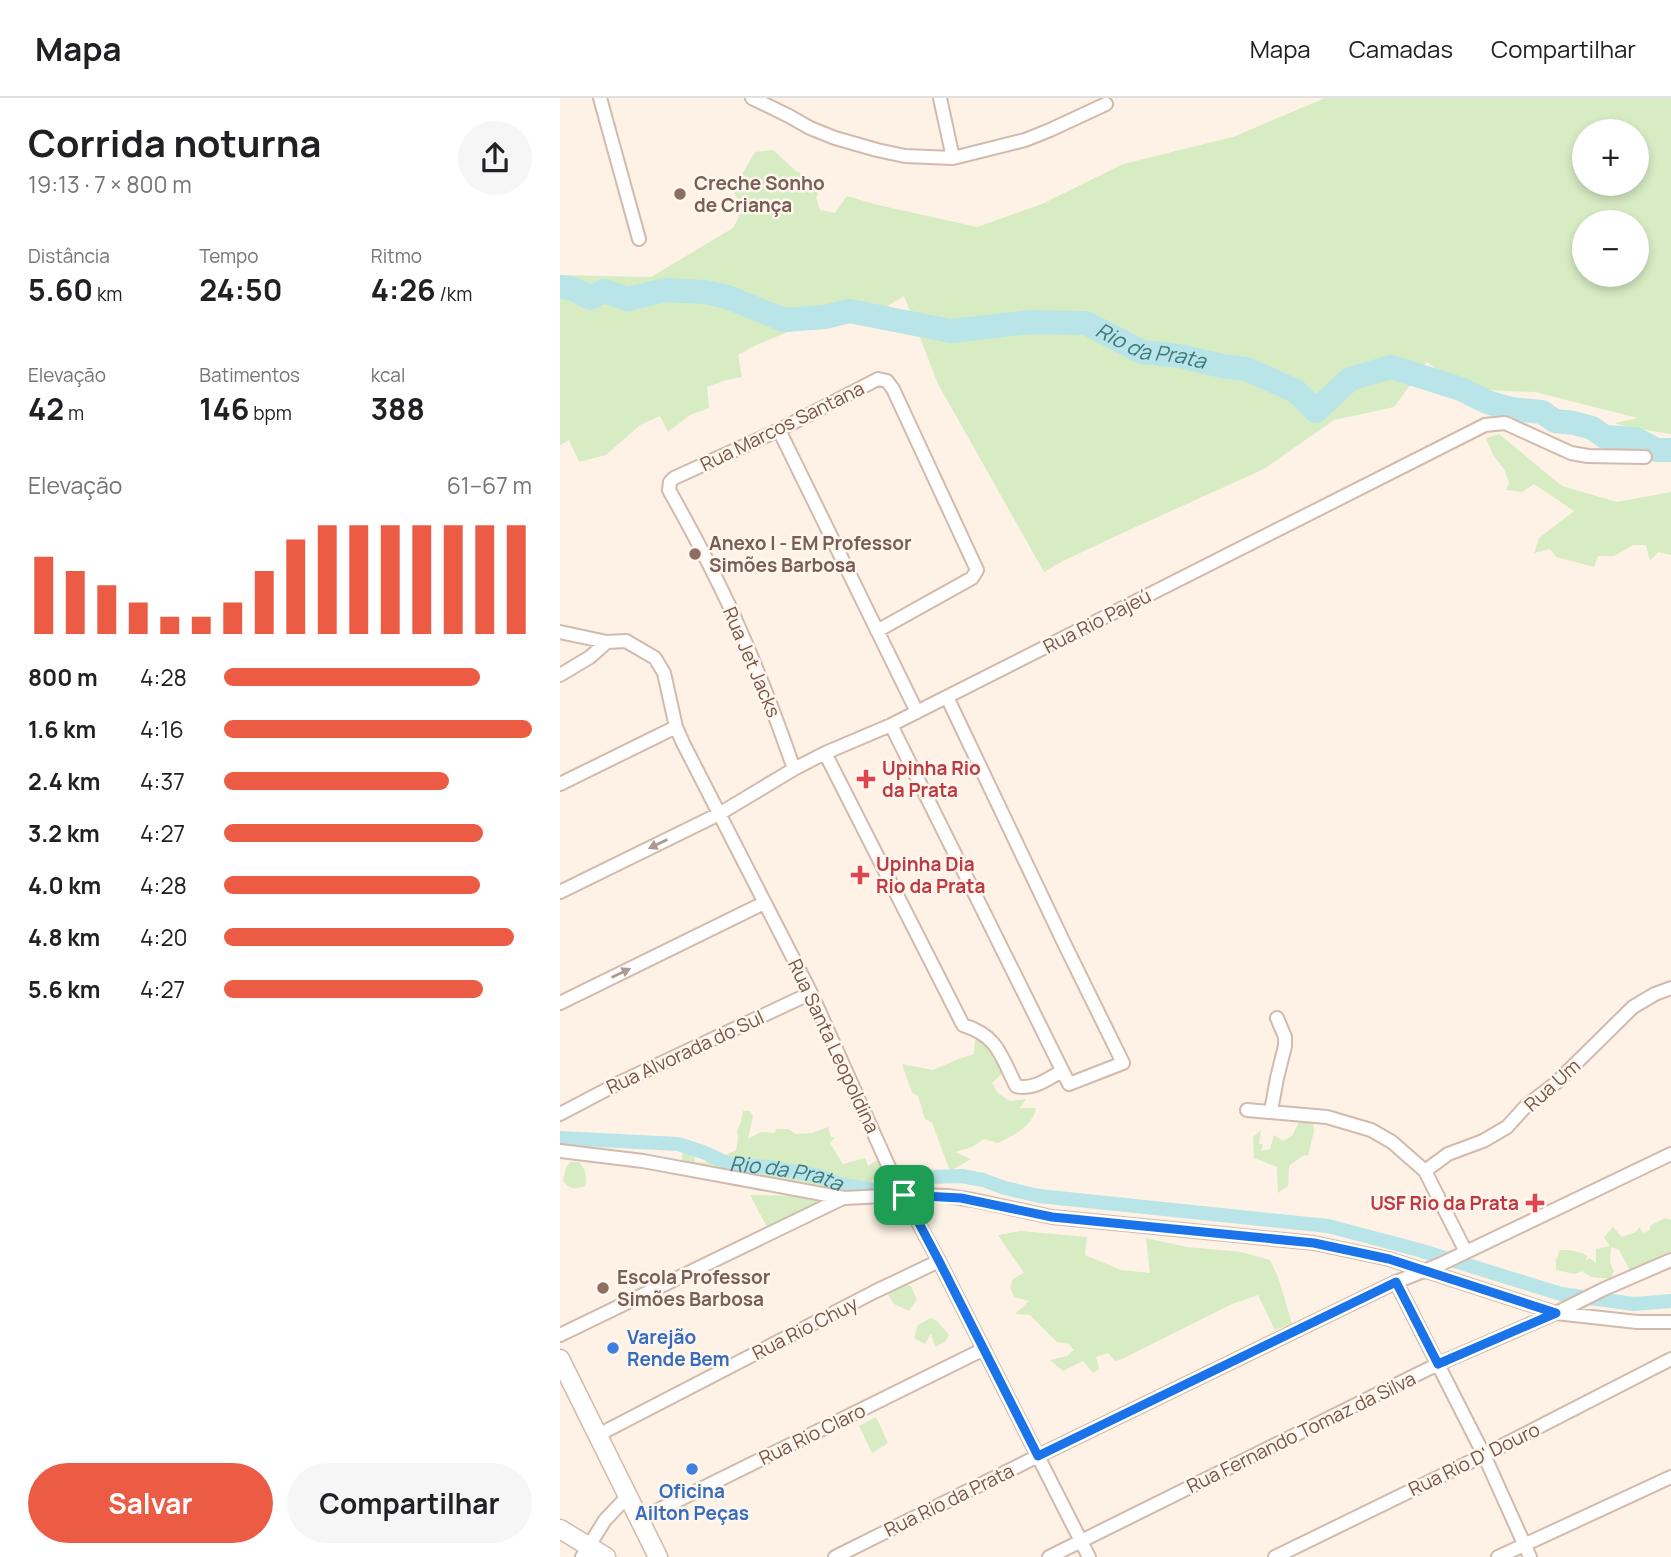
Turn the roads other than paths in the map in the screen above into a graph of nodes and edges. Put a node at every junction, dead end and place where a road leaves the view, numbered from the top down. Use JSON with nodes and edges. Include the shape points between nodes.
{"nodes":[{"id":1,"x":752,"y":98,"type":"edge"},
{"id":2,"x":940,"y":98,"type":"edge"},
{"id":3,"x":602,"y":99,"type":"edge"},
{"id":4,"x":1106,"y":103,"type":"dead end"},
{"id":5,"x":953,"y":158,"type":"junction"},
{"id":6,"x":639,"y":239,"type":"dead end"},
{"id":7,"x":779,"y":430,"type":"junction"},
{"id":8,"x":1645,"y":457,"type":"dead end"},
{"id":9,"x":670,"y":482,"type":"joint"},
{"id":10,"x":877,"y":631,"type":"junction"},
{"id":11,"x":560,"y":632,"type":"edge"},
{"id":12,"x":607,"y":642,"type":"junction"},
{"id":13,"x":560,"y":675,"type":"edge"},
{"id":14,"x":947,"y":697,"type":"junction"},
{"id":15,"x":917,"y":712,"type":"junction"},
{"id":16,"x":891,"y":725,"type":"junction"},
{"id":17,"x":676,"y":727,"type":"junction"},
{"id":18,"x":825,"y":753,"type":"junction"},
{"id":19,"x":794,"y":769,"type":"junction"},
{"id":20,"x":560,"y":784,"type":"edge"},
{"id":21,"x":719,"y":814,"type":"junction"},
{"id":22,"x":560,"y":892,"type":"edge"},
{"id":23,"x":764,"y":903,"type":"junction"},
{"id":24,"x":1671,"y":988,"type":"edge"},
{"id":25,"x":811,"y":993,"type":"junction"},
{"id":26,"x":560,"y":1003,"type":"edge"},
{"id":27,"x":1278,"y":1018,"type":"dead end"},
{"id":28,"x":1062,"y":1071,"type":"junction"},
{"id":29,"x":1247,"y":1110,"type":"dead end"},
{"id":30,"x":1271,"y":1111,"type":"junction"},
{"id":31,"x":560,"y":1114,"type":"edge"},
{"id":32,"x":560,"y":1151,"type":"edge"},
{"id":33,"x":1671,"y":1154,"type":"edge"},
{"id":34,"x":1424,"y":1171,"type":"junction"},
{"id":35,"x":902,"y":1192,"type":"junction"},
{"id":36,"x":844,"y":1198,"type":"junction"},
{"id":37,"x":1464,"y":1253,"type":"junction"},
{"id":38,"x":1671,"y":1260,"type":"edge"},
{"id":39,"x":939,"y":1261,"type":"junction"},
{"id":40,"x":1426,"y":1270,"type":"junction"},
{"id":41,"x":1396,"y":1282,"type":"junction"},
{"id":42,"x":1562,"y":1310,"type":"junction"},
{"id":43,"x":1671,"y":1322,"type":"edge"},
{"id":44,"x":560,"y":1335,"type":"edge"},
{"id":45,"x":984,"y":1349,"type":"junction"},
{"id":46,"x":560,"y":1359,"type":"edge"},
{"id":47,"x":1671,"y":1359,"type":"edge"},
{"id":48,"x":1438,"y":1364,"type":"junction"},
{"id":49,"x":598,"y":1435,"type":"junction"},
{"id":50,"x":1483,"y":1455,"type":"junction"},
{"id":51,"x":1038,"y":1456,"type":"junction"},
{"id":52,"x":1671,"y":1477,"type":"edge"},
{"id":53,"x":628,"y":1496,"type":"junction"},
{"id":54,"x":639,"y":1519,"type":"junction"},
{"id":55,"x":560,"y":1529,"type":"edge"},
{"id":56,"x":1081,"y":1541,"type":"junction"},
{"id":57,"x":1524,"y":1544,"type":"junction"},
{"id":58,"x":585,"y":1552,"type":"edge"},
{"id":59,"x":606,"y":1557,"type":"edge"},
{"id":60,"x":658,"y":1557,"type":"edge"},
{"id":61,"x":835,"y":1557,"type":"edge"},
{"id":62,"x":1049,"y":1557,"type":"edge"},
{"id":63,"x":1089,"y":1557,"type":"edge"},
{"id":64,"x":1275,"y":1557,"type":"edge"},
{"id":65,"x":1498,"y":1557,"type":"edge"},
{"id":66,"x":1530,"y":1557,"type":"edge"}],
"edges":[{"from":1,"to":5,"type":"street","via":[[846,141],[905,156]]},
{"from":2,"to":5,"type":"street"},
{"from":3,"to":6,"type":"street"},
{"from":4,"to":5,"type":"street","via":[[1025,140]]},
{"from":7,"to":9,"type":"street","name":"Rua Marcos Santana"},
{"from":7,"to":10,"type":"street"},
{"from":7,"to":10,"type":"street","name":"Rua Marcos Santana","via":[[878,379],[893,389],[977,569],[972,578]]},
{"from":8,"to":14,"type":"street","name":"Rua Rio Pajeú","via":[[1571,453],[1504,424],[1485,425]]},
{"from":9,"to":19,"type":"street","name":"Rua Jet Jacks","via":[[669,490],[733,614]]},
{"from":10,"to":15,"type":"street"},
{"from":11,"to":12,"type":"street","name":"Rua Santa Leopoldina"},
{"from":12,"to":13,"type":"street"},
{"from":12,"to":17,"type":"street","name":"Rua Santa Leopoldina","via":[[626,641],[655,658],[664,673]]},
{"from":14,"to":15,"type":"street","name":"Rua Rio Pajeú"},
{"from":14,"to":28,"type":"street","via":[[1123,1063],[1069,1084]]},
{"from":15,"to":16,"type":"street","name":"Rua Rio Pajeú"},
{"from":16,"to":18,"type":"street","name":"Rua Rio Pajeú"},
{"from":16,"to":28,"type":"street"},
{"from":17,"to":20,"type":"street"},
{"from":17,"to":21,"type":"street","name":"Rua Santa Leopoldina"},
{"from":18,"to":19,"type":"street","name":"Rua Rio Pajeú"},
{"from":18,"to":28,"type":"street","via":[[963,1026],[998,1047],[1016,1086],[1034,1085]]},
{"from":19,"to":21,"type":"street","name":"Rua Rio Pajeú"},
{"from":21,"to":22,"type":"street","name":"Rua Rio Pajeú","one_way":true},
{"from":21,"to":23,"type":"street","name":"Rua Santa Leopoldina"},
{"from":23,"to":25,"type":"street","name":"Rua Santa Leopoldina"},
{"from":26,"to":23,"type":"street","one_way":true},
{"from":24,"to":34,"type":"street","name":"Rua Um","via":[[1633,1006],[1507,1127],[1448,1154]]},
{"from":25,"to":31,"type":"street","name":"Rua Alvorada do Sul"},
{"from":25,"to":35,"type":"street","name":"Rua Santa Leopoldina"},
{"from":27,"to":30,"type":"street","via":[[1285,1046]]},
{"from":29,"to":30,"type":"street"},
{"from":30,"to":34,"type":"street","via":[[1327,1117],[1371,1130]]},
{"from":32,"to":36,"type":"street","via":[[643,1161]]},
{"from":33,"to":37,"type":"street","name":"Rua Rio da Prata"},
{"from":34,"to":37,"type":"street"},
{"from":35,"to":36,"type":"street"},
{"from":35,"to":39,"type":"street","name":"Rua Santa Leopoldina"},
{"from":35,"to":40,"type":"street","via":[[1086,1221],[1314,1243]]},
{"from":36,"to":44,"type":"street"},
{"from":37,"to":40,"type":"street","name":"Rua Rio da Prata"},
{"from":38,"to":42,"type":"street","name":"Rua Fernando Tomaz da Silva"},
{"from":39,"to":45,"type":"street","name":"Rua Santa Leopoldina"},
{"from":39,"to":49,"type":"street","name":"Rua Rio Chuy"},
{"from":40,"to":41,"type":"street","name":"Rua Rio da Prata"},
{"from":40,"to":42,"type":"street"},
{"from":41,"to":48,"type":"street"},
{"from":41,"to":51,"type":"street","name":"Rua Rio da Prata"},
{"from":42,"to":43,"type":"street","via":[[1637,1322]]},
{"from":42,"to":48,"type":"street","name":"Rua Fernando Tomaz da Silva"},
{"from":45,"to":51,"type":"street","name":"Rua Santa Leopoldina"},
{"from":45,"to":54,"type":"street","name":"Rua Rio Claro"},
{"from":46,"to":49,"type":"main road"},
{"from":47,"to":50,"type":"street","name":"Rua Rio D' Douro"},
{"from":48,"to":50,"type":"street"},
{"from":48,"to":56,"type":"street","name":"Rua Fernando Tomaz da Silva"},
{"from":49,"to":53,"type":"main road"},
{"from":50,"to":57,"type":"street"},
{"from":50,"to":64,"type":"street","name":"Rua Rio D' Douro"},
{"from":51,"to":56,"type":"street","name":"Rua Santa Leopoldina"},
{"from":51,"to":61,"type":"street","name":"Rua Rio da Prata"},
{"from":52,"to":57,"type":"street"},
{"from":53,"to":54,"type":"main road"},
{"from":53,"to":58,"type":"street","via":[[605,1520]]},
{"from":54,"to":60,"type":"main road"},
{"from":55,"to":58,"type":"main road"},
{"from":56,"to":62,"type":"street","name":"Rua Fernando Tomaz da Silva"},
{"from":56,"to":63,"type":"street","name":"Rua Santa Leopoldina"},
{"from":57,"to":65,"type":"street"},
{"from":57,"to":66,"type":"street"},
{"from":58,"to":59,"type":"main road"}]}
